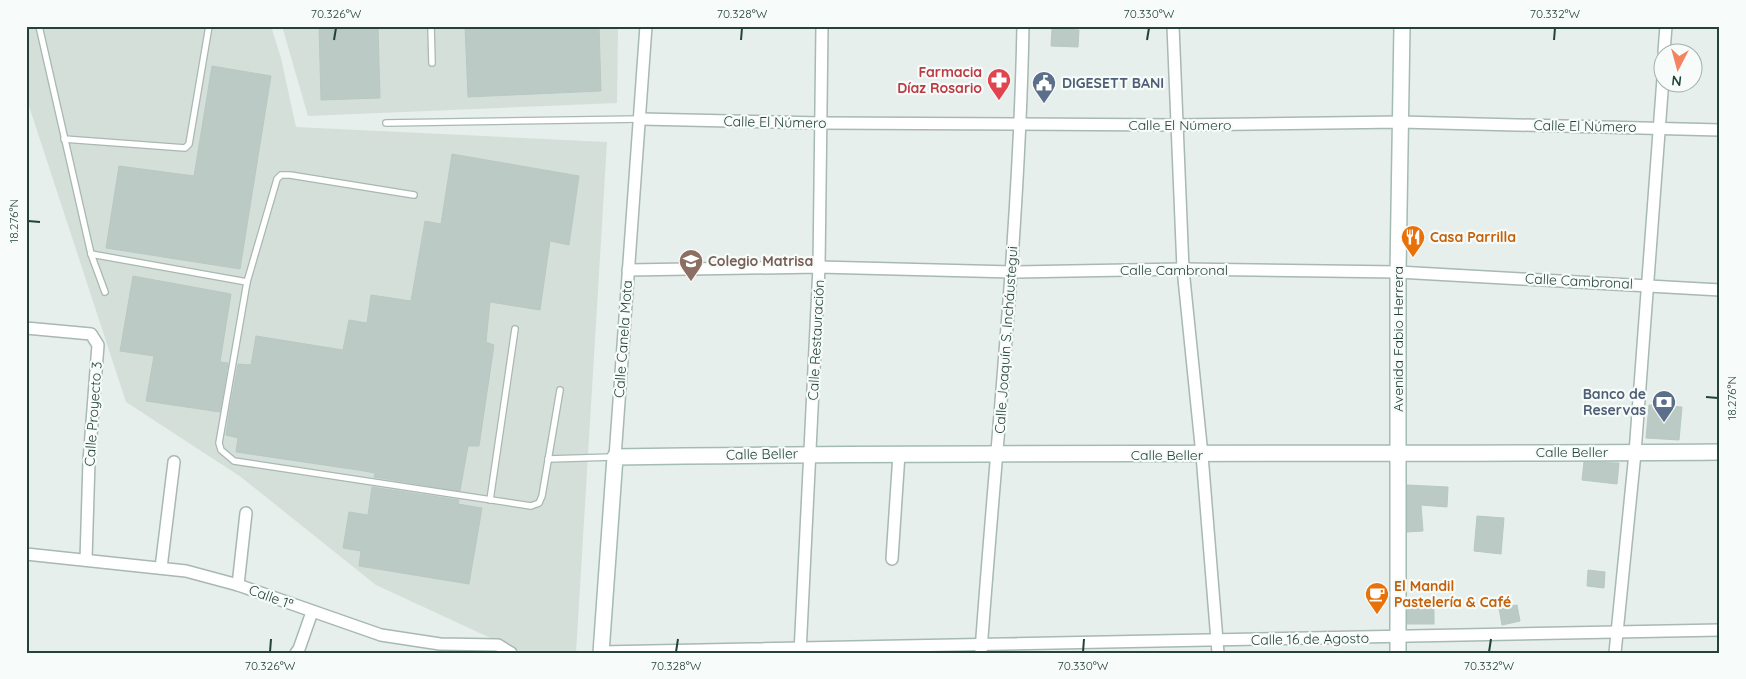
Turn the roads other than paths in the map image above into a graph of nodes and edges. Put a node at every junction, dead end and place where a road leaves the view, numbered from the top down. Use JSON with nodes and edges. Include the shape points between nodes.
{"nodes":[{"id":1,"x":39,"y":26,"type":"edge"},
{"id":2,"x":209,"y":26,"type":"edge"},
{"id":3,"x":431,"y":26,"type":"edge"},
{"id":4,"x":646,"y":26,"type":"edge"},
{"id":5,"x":822,"y":26,"type":"edge"},
{"id":6,"x":1024,"y":26,"type":"edge"},
{"id":7,"x":1173,"y":26,"type":"edge"},
{"id":8,"x":1402,"y":26,"type":"edge"},
{"id":9,"x":1666,"y":26,"type":"edge"},
{"id":10,"x":1665,"y":42,"type":"edge"},
{"id":11,"x":432,"y":63,"type":"dead end"},
{"id":12,"x":1662,"y":92,"type":"edge"},
{"id":13,"x":641,"y":119,"type":"junction"},
{"id":14,"x":1401,"y":122,"type":"junction"},
{"id":15,"x":821,"y":123,"type":"junction"},
{"id":16,"x":386,"y":124,"type":"dead end"},
{"id":17,"x":1022,"y":124,"type":"junction"},
{"id":18,"x":1176,"y":125,"type":"junction"},
{"id":19,"x":1659,"y":128,"type":"junction"},
{"id":20,"x":1720,"y":130,"type":"edge"},
{"id":21,"x":64,"y":139,"type":"junction"},
{"id":22,"x":414,"y":195,"type":"dead end"},
{"id":23,"x":92,"y":254,"type":"junction"},
{"id":24,"x":819,"y":267,"type":"junction"},
{"id":25,"x":1183,"y":269,"type":"junction"},
{"id":26,"x":628,"y":270,"type":"junction"},
{"id":27,"x":1012,"y":272,"type":"junction"},
{"id":28,"x":1398,"y":272,"type":"junction"},
{"id":29,"x":247,"y":282,"type":"junction"},
{"id":30,"x":1646,"y":285,"type":"junction"},
{"id":31,"x":1720,"y":290,"type":"edge"},
{"id":32,"x":105,"y":292,"type":"dead end"},
{"id":33,"x":26,"y":328,"type":"edge"},
{"id":34,"x":515,"y":329,"type":"dead end"},
{"id":35,"x":560,"y":390,"type":"dead end"},
{"id":36,"x":1398,"y":452,"type":"junction"},
{"id":37,"x":1634,"y":452,"type":"junction"},
{"id":38,"x":1720,"y":452,"type":"edge"},
{"id":39,"x":997,"y":453,"type":"junction"},
{"id":40,"x":811,"y":454,"type":"junction"},
{"id":41,"x":899,"y":454,"type":"junction"},
{"id":42,"x":1202,"y":455,"type":"junction"},
{"id":43,"x":615,"y":457,"type":"junction"},
{"id":44,"x":548,"y":459,"type":"junction"},
{"id":45,"x":174,"y":462,"type":"dead end"},
{"id":46,"x":490,"y":500,"type":"junction"},
{"id":47,"x":246,"y":513,"type":"dead end"},
{"id":48,"x":26,"y":554,"type":"edge"},
{"id":49,"x":892,"y":559,"type":"dead end"},
{"id":50,"x":86,"y":560,"type":"junction"},
{"id":51,"x":161,"y":568,"type":"junction"},
{"id":52,"x":238,"y":585,"type":"junction"},
{"id":53,"x":312,"y":612,"type":"junction"},
{"id":54,"x":1720,"y":630,"type":"edge"},
{"id":55,"x":1618,"y":631,"type":"junction"},
{"id":56,"x":1398,"y":637,"type":"junction"},
{"id":57,"x":1219,"y":641,"type":"junction"},
{"id":58,"x":437,"y":648,"type":"edge"},
{"id":59,"x":981,"y":649,"type":"edge"},
{"id":60,"x":800,"y":651,"type":"edge"},
{"id":61,"x":601,"y":652,"type":"edge"},
{"id":62,"x":296,"y":653,"type":"edge"},
{"id":63,"x":511,"y":653,"type":"edge"},
{"id":64,"x":1218,"y":653,"type":"edge"},
{"id":65,"x":1398,"y":653,"type":"edge"},
{"id":66,"x":1615,"y":653,"type":"edge"}],
"edges":[{"from":1,"to":21,"type":"lane"},
{"from":2,"to":21,"type":"lane","via":[[185,148]]},
{"from":3,"to":11,"type":"lane"},
{"from":4,"to":13,"type":"street","name":"Calle Canela Mota"},
{"from":5,"to":15,"type":"street","name":"Calle Restauración"},
{"from":6,"to":17,"type":"street","name":"Calle Joaquín S. Incháustegui"},
{"from":7,"to":18,"type":"street"},
{"from":8,"to":14,"type":"main road","name":"Avenida Fabio Herrera"},
{"from":9,"to":10,"type":"street"},
{"from":12,"to":19,"type":"street"},
{"from":13,"to":15,"type":"street","name":"Calle El Número"},
{"from":13,"to":16,"type":"lane"},
{"from":13,"to":26,"type":"street","name":"Calle Canela Mota"},
{"from":14,"to":18,"type":"street","name":"Calle El Número"},
{"from":14,"to":19,"type":"street","name":"Calle El Número"},
{"from":14,"to":28,"type":"main road","name":"Avenida Fabio Herrera"},
{"from":15,"to":17,"type":"street","name":"Calle El Número"},
{"from":15,"to":24,"type":"street","name":"Calle Restauración"},
{"from":17,"to":18,"type":"street","name":"Calle El Número"},
{"from":17,"to":27,"type":"street","name":"Calle Joaquín S. Incháustegui"},
{"from":18,"to":25,"type":"street"},
{"from":19,"to":20,"type":"street","name":"Calle El Número"},
{"from":19,"to":30,"type":"street"},
{"from":21,"to":23,"type":"lane"},
{"from":22,"to":29,"type":"lane","via":[[281,175],[276,179]]},
{"from":23,"to":29,"type":"lane"},
{"from":23,"to":32,"type":"lane"},
{"from":24,"to":26,"type":"street","name":"Calle Cambronal"},
{"from":24,"to":27,"type":"street","name":"Calle Cambronal"},
{"from":24,"to":40,"type":"street","name":"Calle Restauración"},
{"from":25,"to":27,"type":"street","name":"Calle Cambronal"},
{"from":25,"to":28,"type":"street","name":"Calle Cambronal"},
{"from":25,"to":42,"type":"street"},
{"from":26,"to":43,"type":"street","name":"Calle Canela Mota"},
{"from":27,"to":39,"type":"street","name":"Calle Joaquín S. Incháustegui"},
{"from":28,"to":30,"type":"street","name":"Calle Cambronal"},
{"from":28,"to":36,"type":"main road","name":"Avenida Fabio Herrera"},
{"from":29,"to":46,"type":"lane","via":[[219,443],[221,450],[234,461]]},
{"from":30,"to":31,"type":"street","name":"Calle Cambronal"},
{"from":30,"to":37,"type":"street"},
{"from":33,"to":50,"type":"street","name":"Calle Proyecto 3","via":[[91,334],[98,345],[89,461]]},
{"from":34,"to":46,"type":"lane"},
{"from":35,"to":44,"type":"lane"},
{"from":36,"to":37,"type":"main road","name":"Calle Beller"},
{"from":36,"to":42,"type":"main road","name":"Calle Beller"},
{"from":36,"to":56,"type":"main road","name":"Avenida Fabio Herrera"},
{"from":37,"to":38,"type":"main road","name":"Calle Beller"},
{"from":37,"to":55,"type":"street"},
{"from":39,"to":41,"type":"main road","name":"Calle Beller"},
{"from":39,"to":42,"type":"main road","name":"Calle Beller"},
{"from":39,"to":59,"type":"street","name":"Calle Joaquín S. Incháustegui"},
{"from":40,"to":41,"type":"main road","name":"Calle Beller"},
{"from":40,"to":43,"type":"main road","name":"Calle Beller"},
{"from":40,"to":60,"type":"street","name":"Calle Restauración"},
{"from":41,"to":49,"type":"street"},
{"from":42,"to":57,"type":"street"},
{"from":43,"to":44,"type":"lane"},
{"from":43,"to":61,"type":"main road","name":"Calle Canela Mota"},
{"from":44,"to":46,"type":"lane","via":[[539,503],[531,506]]},
{"from":45,"to":51,"type":"street"},
{"from":47,"to":52,"type":"street"},
{"from":48,"to":50,"type":"street","name":"Calle 1ª"},
{"from":50,"to":51,"type":"street","name":"Calle 1ª"},
{"from":51,"to":52,"type":"street","name":"Calle 1ª"},
{"from":52,"to":53,"type":"street","name":"Calle 1ª"},
{"from":53,"to":58,"type":"street","name":"Calle 1ª","via":[[382,635]]},
{"from":53,"to":62,"type":"street"},
{"from":54,"to":55,"type":"street","name":"Calle 16 de Agosto"},
{"from":55,"to":56,"type":"street","name":"Calle 16 de Agosto"},
{"from":55,"to":66,"type":"street"},
{"from":56,"to":57,"type":"street","name":"Calle 16 de Agosto"},
{"from":56,"to":65,"type":"main road","name":"Avenida Fabio Herrera"},
{"from":57,"to":59,"type":"street","name":"Calle 16 de Agosto"},
{"from":57,"to":64,"type":"street"},
{"from":58,"to":63,"type":"street","name":"Calle 1ª","via":[[498,645]]},
{"from":59,"to":60,"type":"street","name":"Calle 16 de Agosto"},
{"from":60,"to":61,"type":"street","name":"Calle 16 de Agosto"}]}
